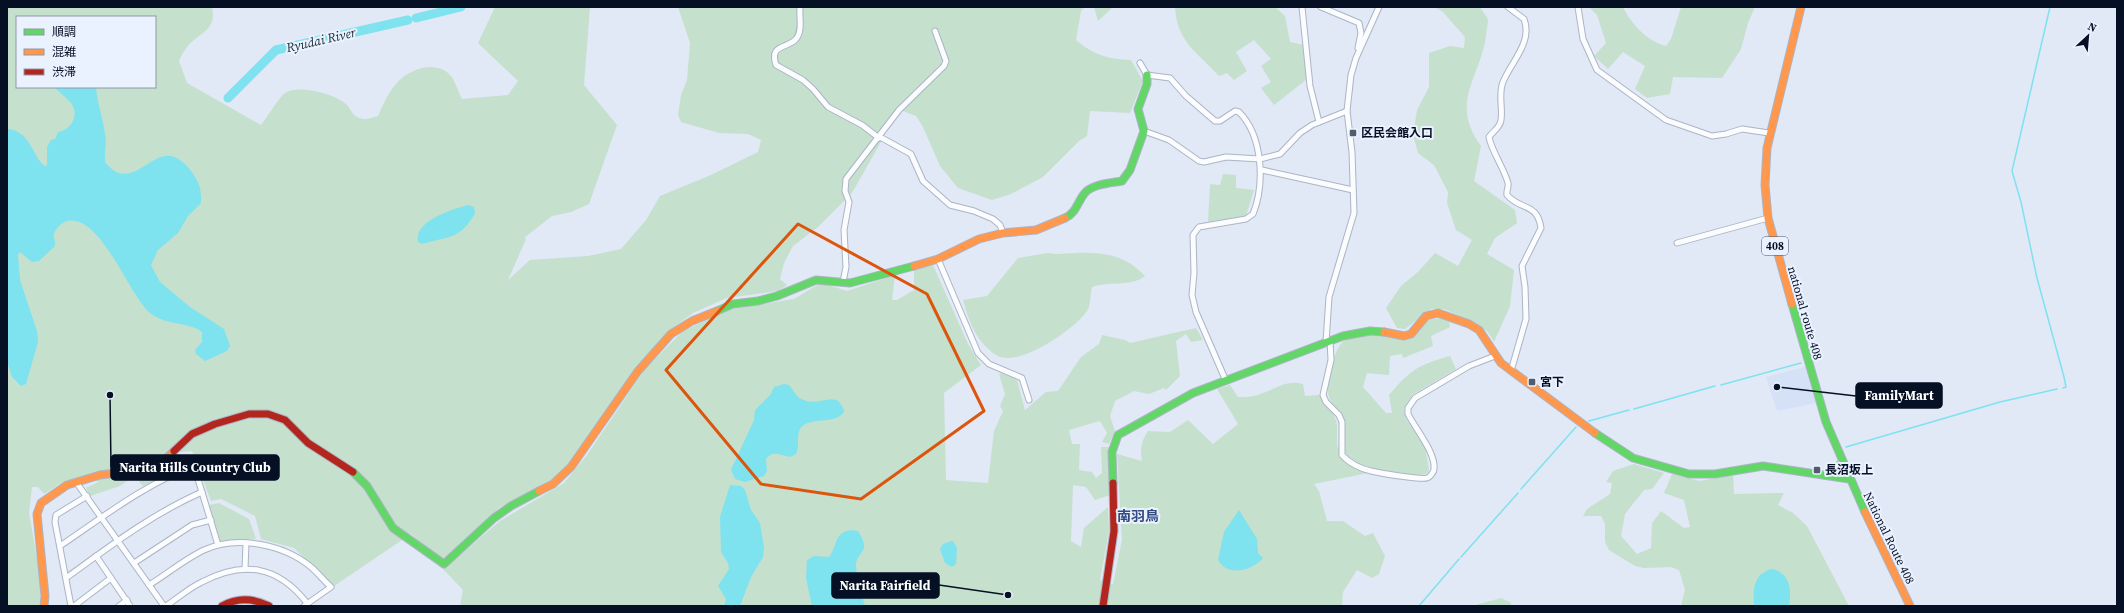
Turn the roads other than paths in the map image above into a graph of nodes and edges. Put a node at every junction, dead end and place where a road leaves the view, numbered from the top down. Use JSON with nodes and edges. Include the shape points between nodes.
{"nodes":[{"id":1,"x":800,"y":7,"type":"edge"},
{"id":2,"x":1302,"y":7,"type":"edge"},
{"id":3,"x":1321,"y":7,"type":"edge"},
{"id":4,"x":1379,"y":7,"type":"edge"},
{"id":5,"x":1508,"y":7,"type":"edge"},
{"id":6,"x":1578,"y":7,"type":"edge"},
{"id":7,"x":1801,"y":7,"type":"edge"},
{"id":8,"x":935,"y":31,"type":"dead end"},
{"id":9,"x":1356,"y":58,"type":"junction"},
{"id":10,"x":1140,"y":63,"type":"dead end"},
{"id":11,"x":1147,"y":76,"type":"junction"},
{"id":12,"x":1347,"y":111,"type":"junction"},
{"id":13,"x":1319,"y":122,"type":"junction"},
{"id":14,"x":1144,"y":131,"type":"junction"},
{"id":15,"x":1769,"y":133,"type":"junction"},
{"id":16,"x":880,"y":138,"type":"junction"},
{"id":17,"x":1260,"y":159,"type":"junction"},
{"id":18,"x":1262,"y":170,"type":"junction"},
{"id":19,"x":1353,"y":190,"type":"junction"},
{"id":20,"x":1768,"y":218,"type":"junction"},
{"id":21,"x":1003,"y":233,"type":"junction"},
{"id":22,"x":1678,"y":243,"type":"dead end"},
{"id":23,"x":938,"y":259,"type":"junction"},
{"id":24,"x":843,"y":282,"type":"junction"},
{"id":25,"x":1328,"y":341,"type":"junction"},
{"id":26,"x":1495,"y":356,"type":"junction"},
{"id":27,"x":1511,"y":371,"type":"junction"},
{"id":28,"x":1226,"y":381,"type":"junction"},
{"id":29,"x":1029,"y":400,"type":"dead end"},
{"id":30,"x":1842,"y":463,"type":"junction"},
{"id":31,"x":1825,"y":475,"type":"junction"},
{"id":32,"x":1849,"y":479,"type":"junction"},
{"id":33,"x":76,"y":482,"type":"junction"},
{"id":34,"x":202,"y":492,"type":"junction"},
{"id":35,"x":87,"y":496,"type":"junction"},
{"id":36,"x":102,"y":518,"type":"junction"},
{"id":37,"x":211,"y":520,"type":"junction"},
{"id":38,"x":117,"y":540,"type":"junction"},
{"id":39,"x":246,"y":543,"type":"junction"},
{"id":40,"x":218,"y":545,"type":"junction"},
{"id":41,"x":60,"y":546,"type":"junction"},
{"id":42,"x":96,"y":556,"type":"junction"},
{"id":43,"x":134,"y":563,"type":"junction"},
{"id":44,"x":245,"y":569,"type":"junction"},
{"id":45,"x":66,"y":578,"type":"junction"},
{"id":46,"x":112,"y":578,"type":"junction"},
{"id":47,"x":149,"y":585,"type":"junction"},
{"id":48,"x":127,"y":600,"type":"junction"},
{"id":49,"x":306,"y":605,"type":"edge"},
{"id":50,"x":44,"y":606,"type":"edge"},
{"id":51,"x":72,"y":606,"type":"edge"},
{"id":52,"x":119,"y":606,"type":"edge"},
{"id":53,"x":130,"y":606,"type":"edge"},
{"id":54,"x":165,"y":606,"type":"edge"},
{"id":55,"x":222,"y":606,"type":"edge"},
{"id":56,"x":269,"y":606,"type":"edge"},
{"id":57,"x":1103,"y":606,"type":"edge"},
{"id":58,"x":1910,"y":606,"type":"edge"}],
"edges":[{"from":1,"to":16,"type":"street","via":[[800,31],[796,39],[778,48],[774,55],[776,65],[803,80],[828,107],[862,124]]},
{"from":2,"to":13,"type":"street","via":[[1310,86]]},
{"from":3,"to":9,"type":"street","via":[[1356,21],[1361,26],[1362,33]]},
{"from":4,"to":9,"type":"street"},
{"from":5,"to":27,"type":"street","via":[[1524,19],[1527,33],[1516,60],[1502,83],[1501,120],[1489,137],[1508,183],[1507,195],[1511,200],[1531,208],[1537,214],[1542,228],[1522,266],[1526,314]]},
{"from":6,"to":15,"type":"street","via":[[1583,39],[1597,70],[1666,120],[1712,136],[1742,129]]},
{"from":7,"to":15,"type":"main road","name":"national route 408","number":"408"},
{"from":8,"to":16,"type":"street","via":[[946,61],[944,66],[899,110]]},
{"from":9,"to":12,"type":"street","via":[[1351,75]]},
{"from":10,"to":11,"type":"street"},
{"from":11,"to":14,"type":"main road","via":[[1147,84],[1138,109]]},
{"from":11,"to":17,"type":"street","via":[[1170,78],[1215,121],[1220,121],[1235,111],[1239,112],[1256,139]]},
{"from":12,"to":13,"type":"street"},
{"from":12,"to":19,"type":"street"},
{"from":13,"to":17,"type":"street","via":[[1300,133],[1280,154]]},
{"from":14,"to":17,"type":"street","via":[[1169,140],[1199,161],[1226,157]]},
{"from":14,"to":21,"type":"main road","via":[[1130,170],[1122,181],[1089,189],[1072,215],[1051,226]]},
{"from":15,"to":20,"type":"main road","name":"national route 408","number":"408","via":[[1765,165]]},
{"from":16,"to":21,"type":"street","via":[[911,154],[923,181],[950,205],[993,219],[1000,225]]},
{"from":16,"to":24,"type":"street","via":[[848,175],[844,186],[849,202],[844,230],[846,267]]},
{"from":17,"to":18,"type":"street"},
{"from":18,"to":19,"type":"street"},
{"from":18,"to":28,"type":"street","via":[[1255,210],[1251,217],[1226,224],[1205,225],[1199,227],[1193,235],[1192,295],[1196,312]]},
{"from":19,"to":25,"type":"street","via":[[1352,225],[1329,297]]},
{"from":20,"to":22,"type":"street"},
{"from":20,"to":30,"type":"main road","name":"national route 408","number":"408","via":[[1820,405]]},
{"from":21,"to":23,"type":"main road","via":[[973,241]]},
{"from":23,"to":24,"type":"main road","via":[[861,281]]},
{"from":23,"to":29,"type":"street","via":[[978,353],[989,364],[1022,378]]},
{"from":24,"to":33,"type":"main road","via":[[816,280],[777,296],[733,304],[692,321],[671,334],[638,371],[571,467],[552,484],[494,518],[444,564],[393,528],[360,477],[308,443],[285,420],[268,414],[242,416],[192,434],[162,462],[149,469],[100,475]]},
{"from":25,"to":26,"type":"main road","via":[[1370,331],[1404,336],[1411,334],[1426,316],[1438,313],[1479,330]]},
{"from":25,"to":26,"type":"street","via":[[1332,360],[1323,396],[1339,414],[1342,422],[1342,455],[1354,464],[1372,471],[1419,478],[1427,478],[1434,469],[1432,455],[1408,414],[1408,408],[1414,398],[1469,366]]},
{"from":25,"to":28,"type":"main road"},
{"from":26,"to":27,"type":"main road"},
{"from":27,"to":31,"type":"main road","via":[[1613,446],[1638,460],[1689,474],[1715,474],[1763,466]]},
{"from":28,"to":57,"type":"main road","via":[[1193,393],[1115,439],[1112,452],[1114,531]]},
{"from":30,"to":31,"type":"main road"},
{"from":30,"to":32,"type":"main road","name":"national route 408","number":"408"},
{"from":31,"to":32,"type":"main road"},
{"from":32,"to":58,"type":"main road","name":"National Route 408","number":"408"},
{"from":33,"to":35,"type":"street"},
{"from":33,"to":50,"type":"main road","via":[[67,485],[41,503],[38,508]]},
{"from":34,"to":36,"type":"street","via":[[194,466],[167,476]]},
{"from":34,"to":37,"type":"street"},
{"from":34,"to":38,"type":"street","via":[[163,510]]},
{"from":35,"to":36,"type":"street"},
{"from":35,"to":41,"type":"street","via":[[56,515]]},
{"from":36,"to":38,"type":"street"},
{"from":36,"to":41,"type":"street"},
{"from":37,"to":40,"type":"street"},
{"from":37,"to":43,"type":"street","via":[[192,525]]},
{"from":38,"to":42,"type":"street"},
{"from":38,"to":43,"type":"street"},
{"from":39,"to":40,"type":"street"},
{"from":39,"to":44,"type":"street"},
{"from":39,"to":49,"type":"street","via":[[278,549],[312,568],[331,587]]},
{"from":40,"to":47,"type":"street","via":[[203,550]]},
{"from":41,"to":45,"type":"street"},
{"from":42,"to":45,"type":"street"},
{"from":42,"to":46,"type":"street"},
{"from":43,"to":47,"type":"street"},
{"from":44,"to":49,"type":"street","via":[[263,571],[284,579],[296,589]]},
{"from":44,"to":54,"type":"street","via":[[220,574],[200,582]]},
{"from":45,"to":51,"type":"street"},
{"from":46,"to":48,"type":"street"},
{"from":46,"to":51,"type":"street"},
{"from":47,"to":54,"type":"street"},
{"from":48,"to":52,"type":"street"},
{"from":48,"to":53,"type":"street"},
{"from":55,"to":56,"type":"main road","via":[[230,601],[246,599]]}]}
